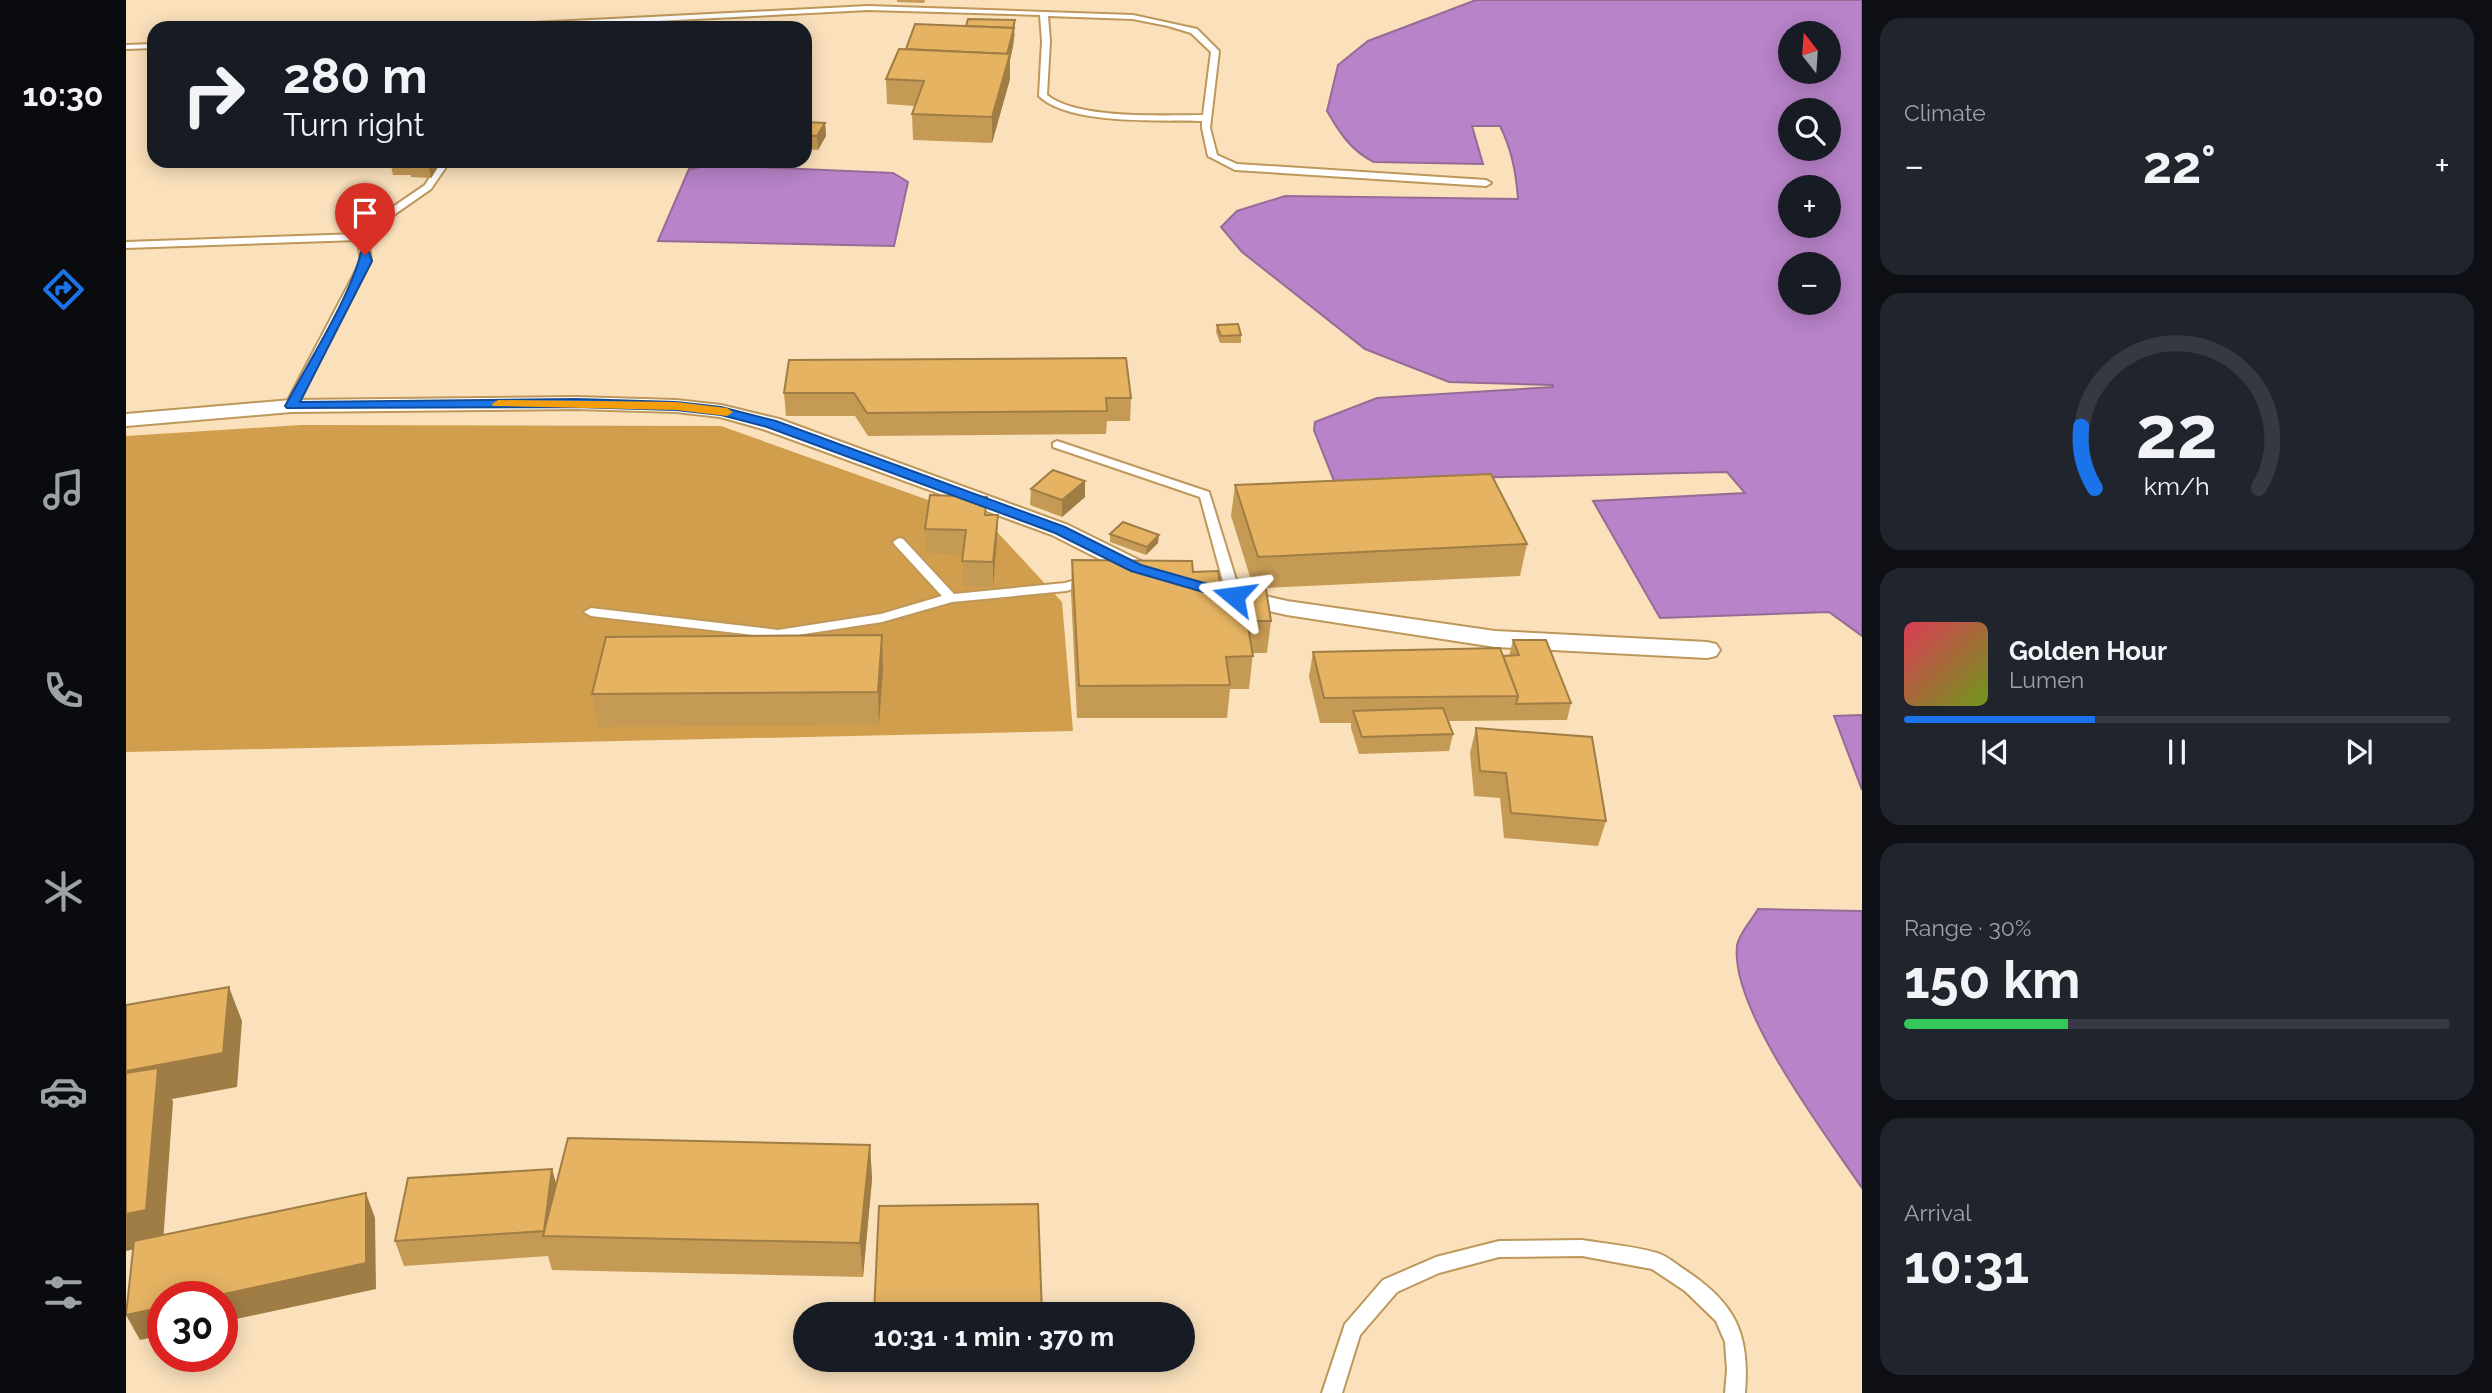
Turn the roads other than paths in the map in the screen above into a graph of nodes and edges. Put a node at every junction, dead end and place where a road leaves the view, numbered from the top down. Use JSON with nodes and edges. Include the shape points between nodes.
{"nodes":[{"id":1,"x":874,"y":0,"type":"edge"},
{"id":2,"x":868,"y":8,"type":"junction"},
{"id":3,"x":1044,"y":13,"type":"junction"},
{"id":4,"x":612,"y":21,"type":"edge"},
{"id":5,"x":147,"y":46,"type":"edge"},
{"id":6,"x":126,"y":47,"type":"edge"},
{"id":7,"x":1207,"y":118,"type":"junction"},
{"id":8,"x":440,"y":168,"type":"edge"},
{"id":9,"x":1486,"y":183,"type":"dead end"},
{"id":10,"x":363,"y":237,"type":"junction"},
{"id":11,"x":126,"y":245,"type":"edge"},
{"id":12,"x":292,"y":406,"type":"junction"},
{"id":13,"x":126,"y":420,"type":"edge"},
{"id":14,"x":1057,"y":445,"type":"dead end"},
{"id":15,"x":899,"y":542,"type":"dead end"},
{"id":16,"x":1116,"y":573,"type":"junction"},
{"id":17,"x":1171,"y":578,"type":"edge"},
{"id":18,"x":1209,"y":589,"type":"edge"},
{"id":19,"x":1234,"y":596,"type":"junction"},
{"id":20,"x":951,"y":598,"type":"junction"},
{"id":21,"x":591,"y":612,"type":"dead end"},
{"id":22,"x":1707,"y":650,"type":"dead end"},
{"id":23,"x":1332,"y":1393,"type":"edge"},
{"id":24,"x":1735,"y":1393,"type":"edge"}],
"edges":[{"from":1,"to":2,"type":"lane"},
{"from":2,"to":3,"type":"lane"},
{"from":2,"to":4,"type":"lane"},
{"from":3,"to":7,"type":"lane","via":[[1101,12],[1194,31],[1215,51]]},
{"from":3,"to":7,"type":"lane","via":[[1046,102],[1102,114]]},
{"from":5,"to":6,"type":"lane"},
{"from":7,"to":9,"type":"lane","via":[[1213,156],[1235,166]]},
{"from":8,"to":10,"type":"lane","via":[[428,187],[368,228]]},
{"from":10,"to":11,"type":"lane"},
{"from":10,"to":12,"type":"lane","via":[[366,261]]},
{"from":12,"to":13,"type":"street"},
{"from":12,"to":16,"type":"street","via":[[576,403],[721,411],[771,424],[1060,530]]},
{"from":14,"to":19,"type":"lane","via":[[1205,495]]},
{"from":15,"to":20,"type":"lane"},
{"from":16,"to":17,"type":"street"},
{"from":16,"to":20,"type":"lane","via":[[1066,587]]},
{"from":18,"to":19,"type":"street"},
{"from":19,"to":22,"type":"street","via":[[1495,639]]},
{"from":20,"to":21,"type":"lane","via":[[882,618],[778,634]]},
{"from":23,"to":24,"type":"lane","via":[[1352,1330],[1390,1286],[1436,1265],[1499,1249],[1582,1248],[1656,1261],[1692,1285],[1723,1315],[1735,1342]]}]}
